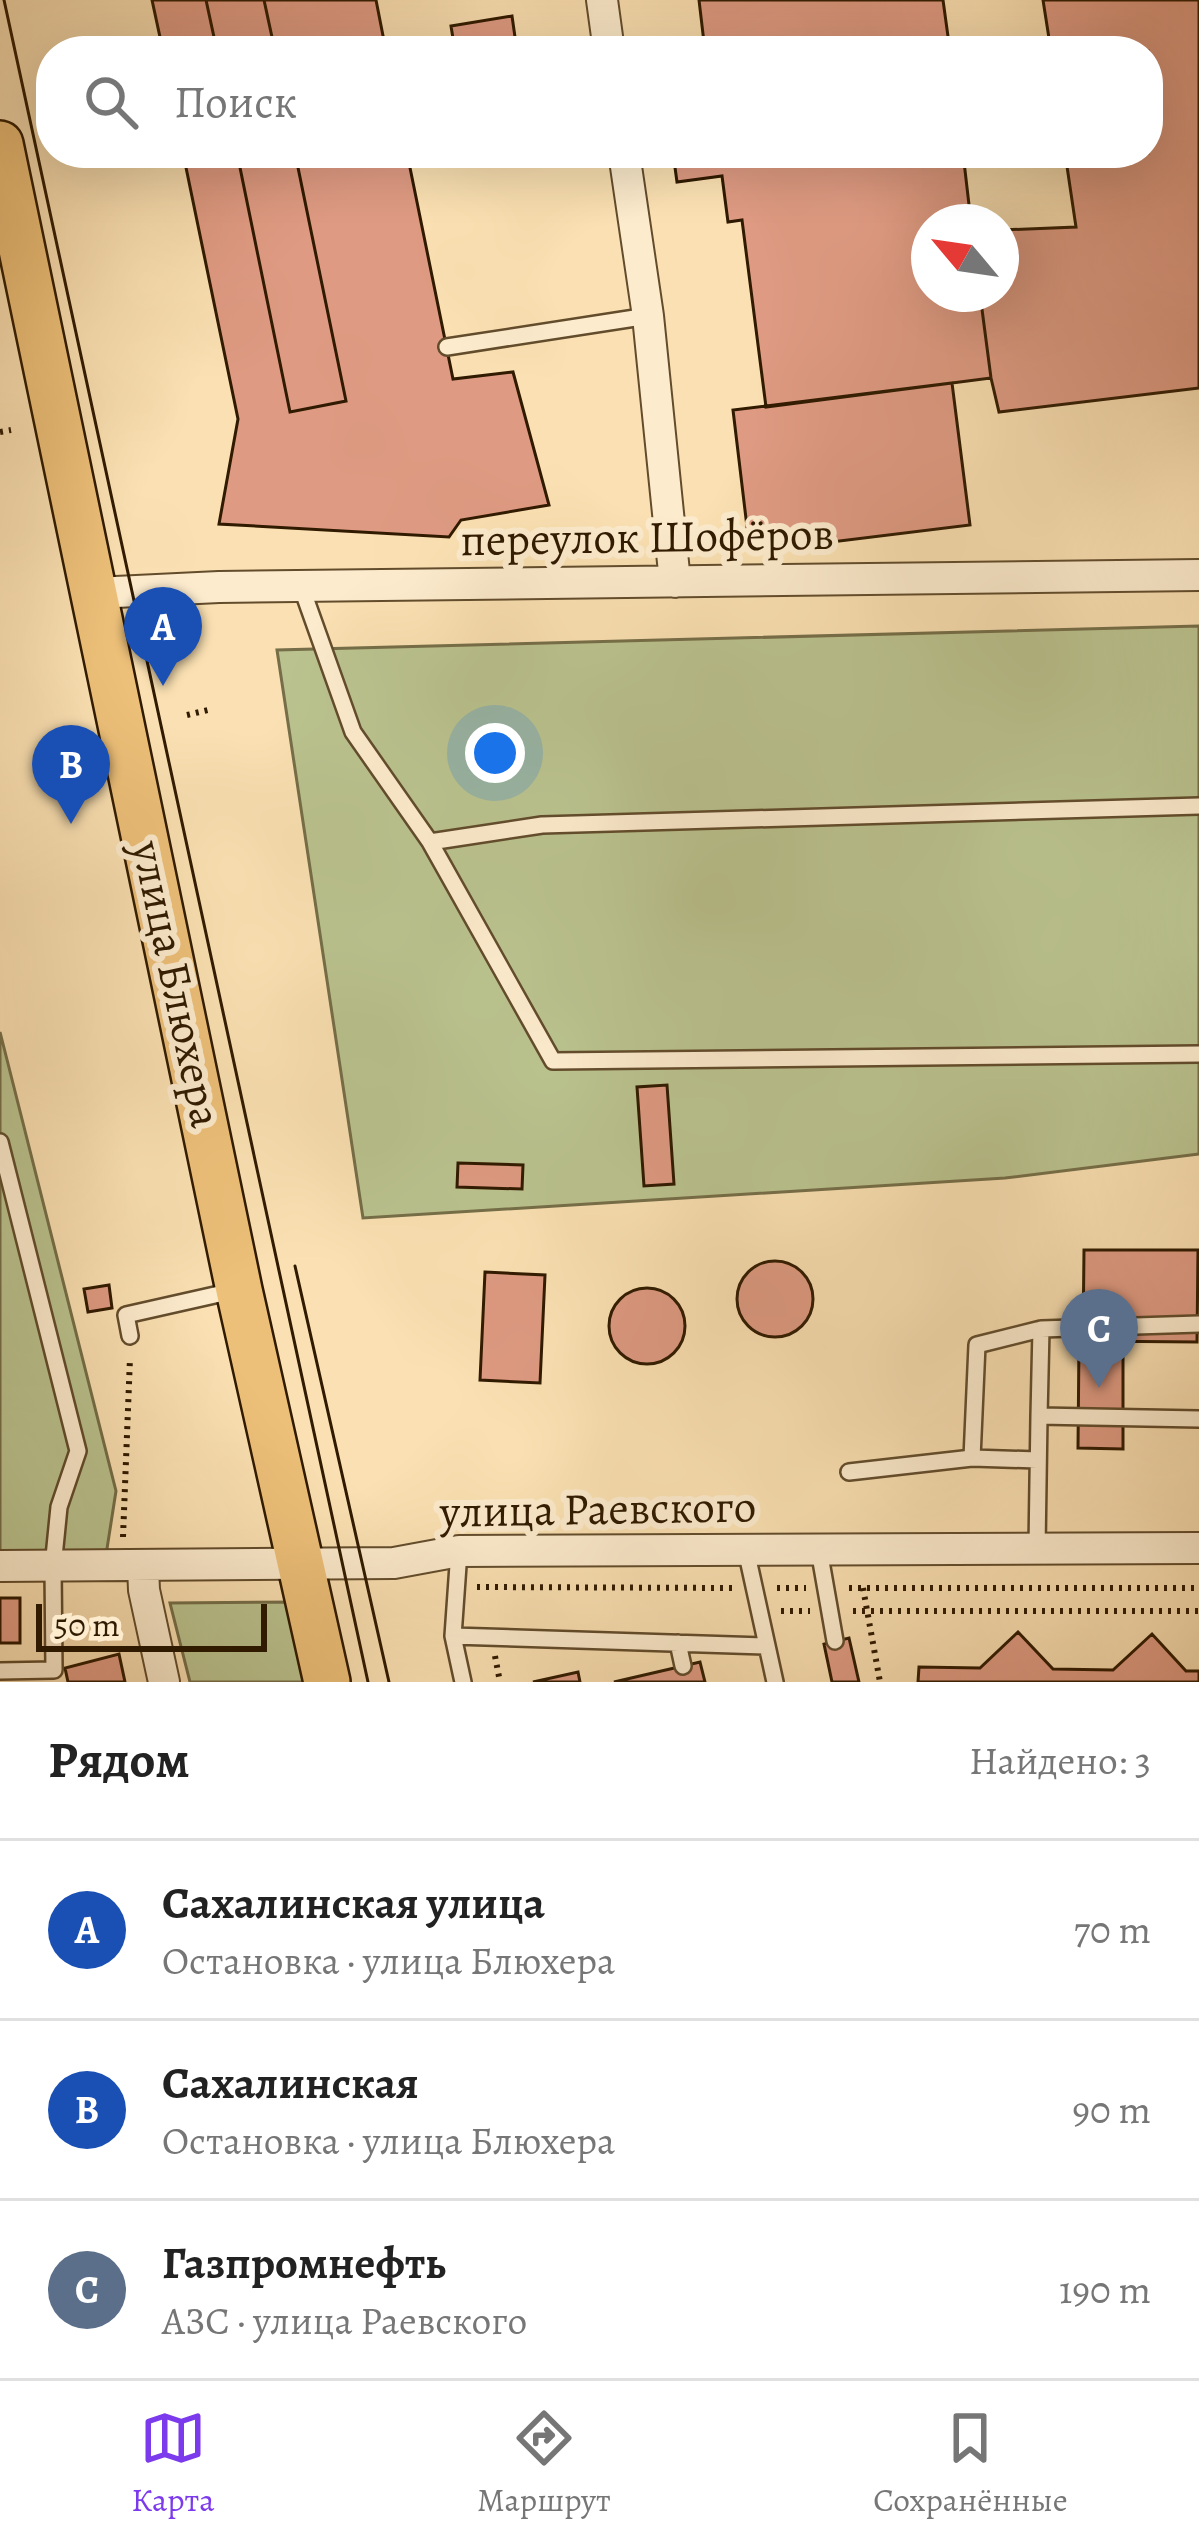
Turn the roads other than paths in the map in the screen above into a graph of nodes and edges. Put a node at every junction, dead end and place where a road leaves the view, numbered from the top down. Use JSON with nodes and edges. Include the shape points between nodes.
{"nodes":[{"id":1,"x":602,"y":0,"type":"edge"},
{"id":2,"x":607,"y":36,"type":"edge"},
{"id":3,"x":0,"y":144,"type":"edge"},
{"id":4,"x":626,"y":168,"type":"edge"},
{"id":5,"x":6,"y":199,"type":"edge"},
{"id":6,"x":648,"y":316,"type":"junction"},
{"id":7,"x":447,"y":347,"type":"dead end"},
{"id":8,"x":1199,"y":575,"type":"edge"},
{"id":9,"x":675,"y":582,"type":"junction"},
{"id":10,"x":301,"y":586,"type":"junction"},
{"id":11,"x":95,"y":593,"type":"junction"},
{"id":12,"x":1199,"y":806,"type":"edge"},
{"id":13,"x":430,"y":842,"type":"junction"},
{"id":14,"x":1199,"y":1054,"type":"edge"},
{"id":15,"x":0,"y":1142,"type":"edge"},
{"id":16,"x":239,"y":1290,"type":"junction"},
{"id":17,"x":1199,"y":1324,"type":"edge"},
{"id":18,"x":1041,"y":1329,"type":"junction"},
{"id":19,"x":130,"y":1336,"type":"road end"},
{"id":20,"x":1040,"y":1417,"type":"junction"},
{"id":21,"x":1199,"y":1419,"type":"edge"},
{"id":22,"x":972,"y":1458,"type":"junction"},
{"id":23,"x":1037,"y":1460,"type":"junction"},
{"id":24,"x":849,"y":1472,"type":"dead end"},
{"id":25,"x":1036,"y":1548,"type":"junction"},
{"id":26,"x":1199,"y":1548,"type":"edge"},
{"id":27,"x":746,"y":1550,"type":"junction"},
{"id":28,"x":819,"y":1550,"type":"junction"},
{"id":29,"x":460,"y":1551,"type":"junction"},
{"id":30,"x":133,"y":1559,"type":"junction"},
{"id":31,"x":301,"y":1565,"type":"junction"},
{"id":32,"x":0,"y":1566,"type":"edge"},
{"id":33,"x":53,"y":1567,"type":"junction"},
{"id":34,"x":453,"y":1636,"type":"junction"},
{"id":35,"x":835,"y":1641,"type":"dead end"},
{"id":36,"x":678,"y":1643,"type":"junction"},
{"id":37,"x":767,"y":1646,"type":"junction"},
{"id":38,"x":683,"y":1666,"type":"dead end"},
{"id":39,"x":0,"y":1671,"type":"edge"},
{"id":40,"x":55,"y":1676,"type":"edge"},
{"id":41,"x":164,"y":1682,"type":"edge"},
{"id":42,"x":327,"y":1682,"type":"edge"},
{"id":43,"x":463,"y":1682,"type":"edge"},
{"id":44,"x":775,"y":1682,"type":"edge"}],
"edges":[{"from":1,"to":2,"type":"street"},
{"from":3,"to":5,"type":"main road","name":"улица Блюхера"},
{"from":4,"to":6,"type":"street"},
{"from":5,"to":11,"type":"main road","name":"улица Блюхера"},
{"from":6,"to":7,"type":"lane"},
{"from":6,"to":9,"type":"street"},
{"from":8,"to":9,"type":"street","name":"переулок Шофёров"},
{"from":9,"to":10,"type":"street","name":"переулок Шофёров"},
{"from":10,"to":11,"type":"street","name":"переулок Шофёров"},
{"from":10,"to":13,"type":"lane","via":[[353,732]]},
{"from":11,"to":16,"type":"main road","name":"улица Блюхера"},
{"from":12,"to":13,"type":"lane","via":[[542,824]]},
{"from":13,"to":14,"type":"lane","via":[[553,1061]]},
{"from":15,"to":33,"type":"lane","via":[[78,1450],[59,1507]]},
{"from":16,"to":19,"type":"lane","via":[[126,1315]]},
{"from":16,"to":31,"type":"main road","name":"улица Блюхера"},
{"from":17,"to":18,"type":"lane"},
{"from":18,"to":20,"type":"lane"},
{"from":18,"to":22,"type":"lane","via":[[977,1345]]},
{"from":20,"to":21,"type":"lane"},
{"from":20,"to":23,"type":"lane"},
{"from":22,"to":23,"type":"lane"},
{"from":22,"to":24,"type":"lane"},
{"from":23,"to":25,"type":"lane"},
{"from":25,"to":26,"type":"street","name":"улица Раевского"},
{"from":25,"to":28,"type":"street","name":"улица Раевского"},
{"from":27,"to":28,"type":"street","name":"улица Раевского"},
{"from":27,"to":29,"type":"street","name":"улица Раевского"},
{"from":27,"to":37,"type":"lane"},
{"from":28,"to":35,"type":"lane"},
{"from":29,"to":31,"type":"street","name":"улица Раевского","via":[[394,1563]]},
{"from":29,"to":34,"type":"lane"},
{"from":30,"to":31,"type":"street","name":"улица Раевского"},
{"from":30,"to":33,"type":"street","name":"улица Раевского"},
{"from":30,"to":41,"type":"street"},
{"from":31,"to":42,"type":"main road","name":"улица Блюхера"},
{"from":32,"to":33,"type":"street","name":"улица Раевского"},
{"from":33,"to":40,"type":"lane"},
{"from":34,"to":36,"type":"lane"},
{"from":34,"to":43,"type":"lane"},
{"from":36,"to":37,"type":"lane"},
{"from":36,"to":38,"type":"lane"},
{"from":37,"to":44,"type":"lane"},
{"from":39,"to":40,"type":"lane"}]}
